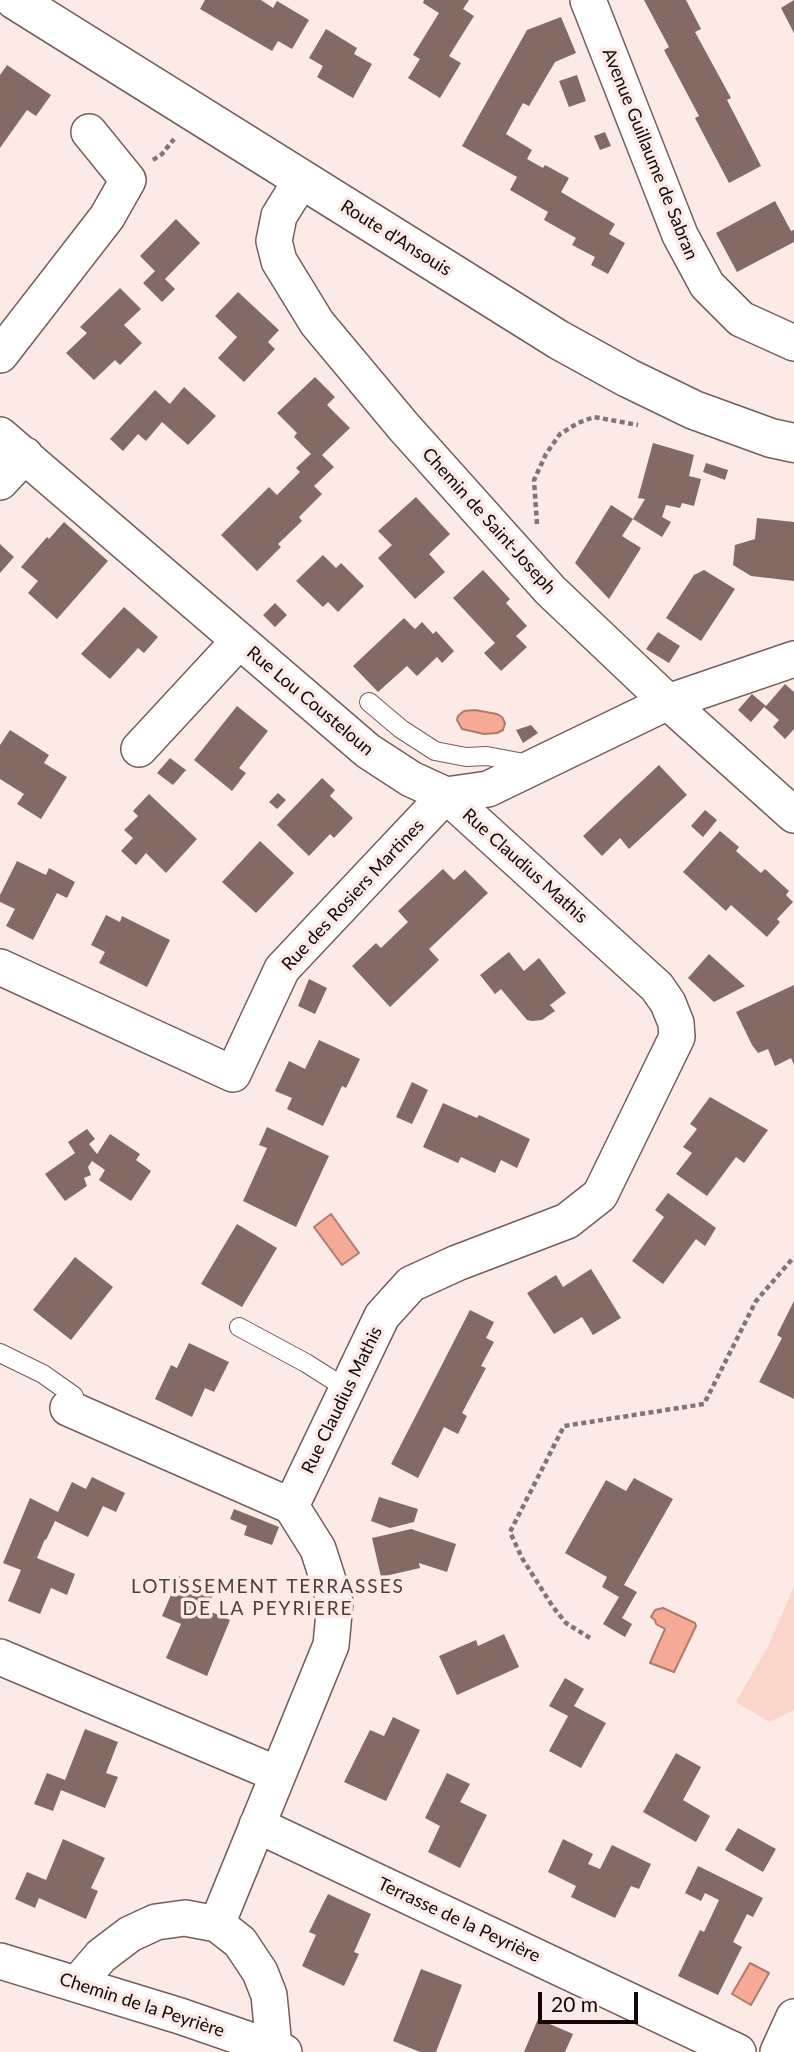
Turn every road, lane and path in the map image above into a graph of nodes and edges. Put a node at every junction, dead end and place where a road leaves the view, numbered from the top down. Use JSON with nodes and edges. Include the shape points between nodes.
{"nodes":[{"id":1,"x":15,"y":0,"type":"edge"},
{"id":2,"x":588,"y":0,"type":"edge"},
{"id":3,"x":89,"y":132,"type":"dead end"},
{"id":4,"x":178,"y":132,"type":"dead end"},
{"id":5,"x":162,"y":154,"type":"dead end"},
{"id":6,"x":302,"y":179,"type":"junction"},
{"id":7,"x":794,"y":343,"type":"edge"},
{"id":8,"x":0,"y":355,"type":"edge"},
{"id":9,"x":640,"y":425,"type":"dead end"},
{"id":10,"x":794,"y":443,"type":"edge"},
{"id":11,"x":12,"y":445,"type":"edge"},
{"id":12,"x":0,"y":482,"type":"edge"},
{"id":13,"x":538,"y":531,"type":"dead end"},
{"id":14,"x":239,"y":641,"type":"junction"},
{"id":15,"x":794,"y":659,"type":"edge"},
{"id":16,"x":369,"y":702,"type":"dead end"},
{"id":17,"x":668,"y":702,"type":"junction"},
{"id":18,"x":139,"y":749,"type":"dead end"},
{"id":19,"x":537,"y":766,"type":"junction"},
{"id":20,"x":446,"y":794,"type":"junction"},
{"id":21,"x":794,"y":815,"type":"edge"},
{"id":22,"x":0,"y":967,"type":"edge"},
{"id":23,"x":794,"y":1257,"type":"edge"},
{"id":24,"x":239,"y":1327,"type":"dead end"},
{"id":25,"x":0,"y":1353,"type":"edge"},
{"id":26,"x":347,"y":1390,"type":"junction"},
{"id":27,"x":68,"y":1408,"type":"joint"},
{"id":28,"x":291,"y":1506,"type":"junction"},
{"id":29,"x":590,"y":1638,"type":"dead end"},
{"id":30,"x":0,"y":1657,"type":"edge"},
{"id":31,"x":277,"y":1774,"type":"junction"},
{"id":32,"x":257,"y":1825,"type":"junction"},
{"id":33,"x":217,"y":1924,"type":"junction"},
{"id":34,"x":0,"y":1961,"type":"edge"},
{"id":35,"x":76,"y":1984,"type":"junction"},
{"id":36,"x":794,"y":2017,"type":"edge"},
{"id":37,"x":262,"y":2048,"type":"edge"},
{"id":38,"x":738,"y":2052,"type":"edge"},
{"id":39,"x":778,"y":2052,"type":"edge"}],
"edges":[{"from":1,"to":6,"type":"street","name":"Route d'Ansouis"},
{"from":2,"to":7,"type":"street","name":"Avenue Guillaume de Sabran","via":[[680,235],[707,285],[741,319]]},
{"from":3,"to":8,"type":"street","via":[[128,180],[107,217]]},
{"from":4,"to":5,"type":"path"},
{"from":6,"to":10,"type":"street","name":"Route d'Ansouis","via":[[559,340],[628,378],[694,410]]},
{"from":6,"to":17,"type":"street","name":"Chemin de Saint-Joseph","via":[[279,216],[274,241],[279,261],[317,323],[550,590]]},
{"from":9,"to":13,"type":"path","via":[[594,417],[561,434],[534,480]]},
{"from":11,"to":12,"type":"street"},
{"from":11,"to":14,"type":"street","name":"Rue Lou Cousteloun"},
{"from":14,"to":18,"type":"street"},
{"from":14,"to":20,"type":"street","name":"Rue Lou Cousteloun","via":[[368,751],[411,779]]},
{"from":15,"to":17,"type":"street","name":"Rue Lou Cousteloun"},
{"from":16,"to":19,"type":"lane","via":[[435,751]]},
{"from":17,"to":19,"type":"street","name":"Rue Lou Cousteloun"},
{"from":17,"to":21,"type":"street","name":"Chemin de Saint-Joseph"},
{"from":19,"to":20,"type":"street","name":"Rue Lou Cousteloun","via":[[488,789]]},
{"from":20,"to":22,"type":"street","name":"Rue des Rosiers Martines","via":[[282,969],[233,1074]]},
{"from":20,"to":26,"type":"street","name":"Rue Claudius Mathis","via":[[657,988],[668,1003],[677,1037],[600,1195],[568,1221],[411,1284],[382,1316]]},
{"from":23,"to":29,"type":"path","via":[[756,1301],[704,1404],[564,1426],[510,1532],[553,1607],[566,1623]]},
{"from":24,"to":26,"type":"lane"},
{"from":25,"to":27,"type":"lane","via":[[74,1396]]},
{"from":26,"to":28,"type":"street","name":"Rue Claudius Mathis"},
{"from":27,"to":28,"type":"street"},
{"from":28,"to":31,"type":"street","via":[[318,1549],[335,1602],[331,1645]]},
{"from":30,"to":31,"type":"street"},
{"from":31,"to":32,"type":"street"},
{"from":32,"to":33,"type":"street"},
{"from":32,"to":38,"type":"street","name":"Terrasse de la Peyrière"},
{"from":33,"to":35,"type":"street","via":[[185,1918],[156,1922],[101,1956]]},
{"from":33,"to":37,"type":"street","via":[[240,1942],[269,1995]]},
{"from":34,"to":35,"type":"street","name":"Chemin de la Peyrière"},
{"from":35,"to":37,"type":"street","name":"Chemin de la Peyrière"},
{"from":36,"to":39,"type":"street"}]}
